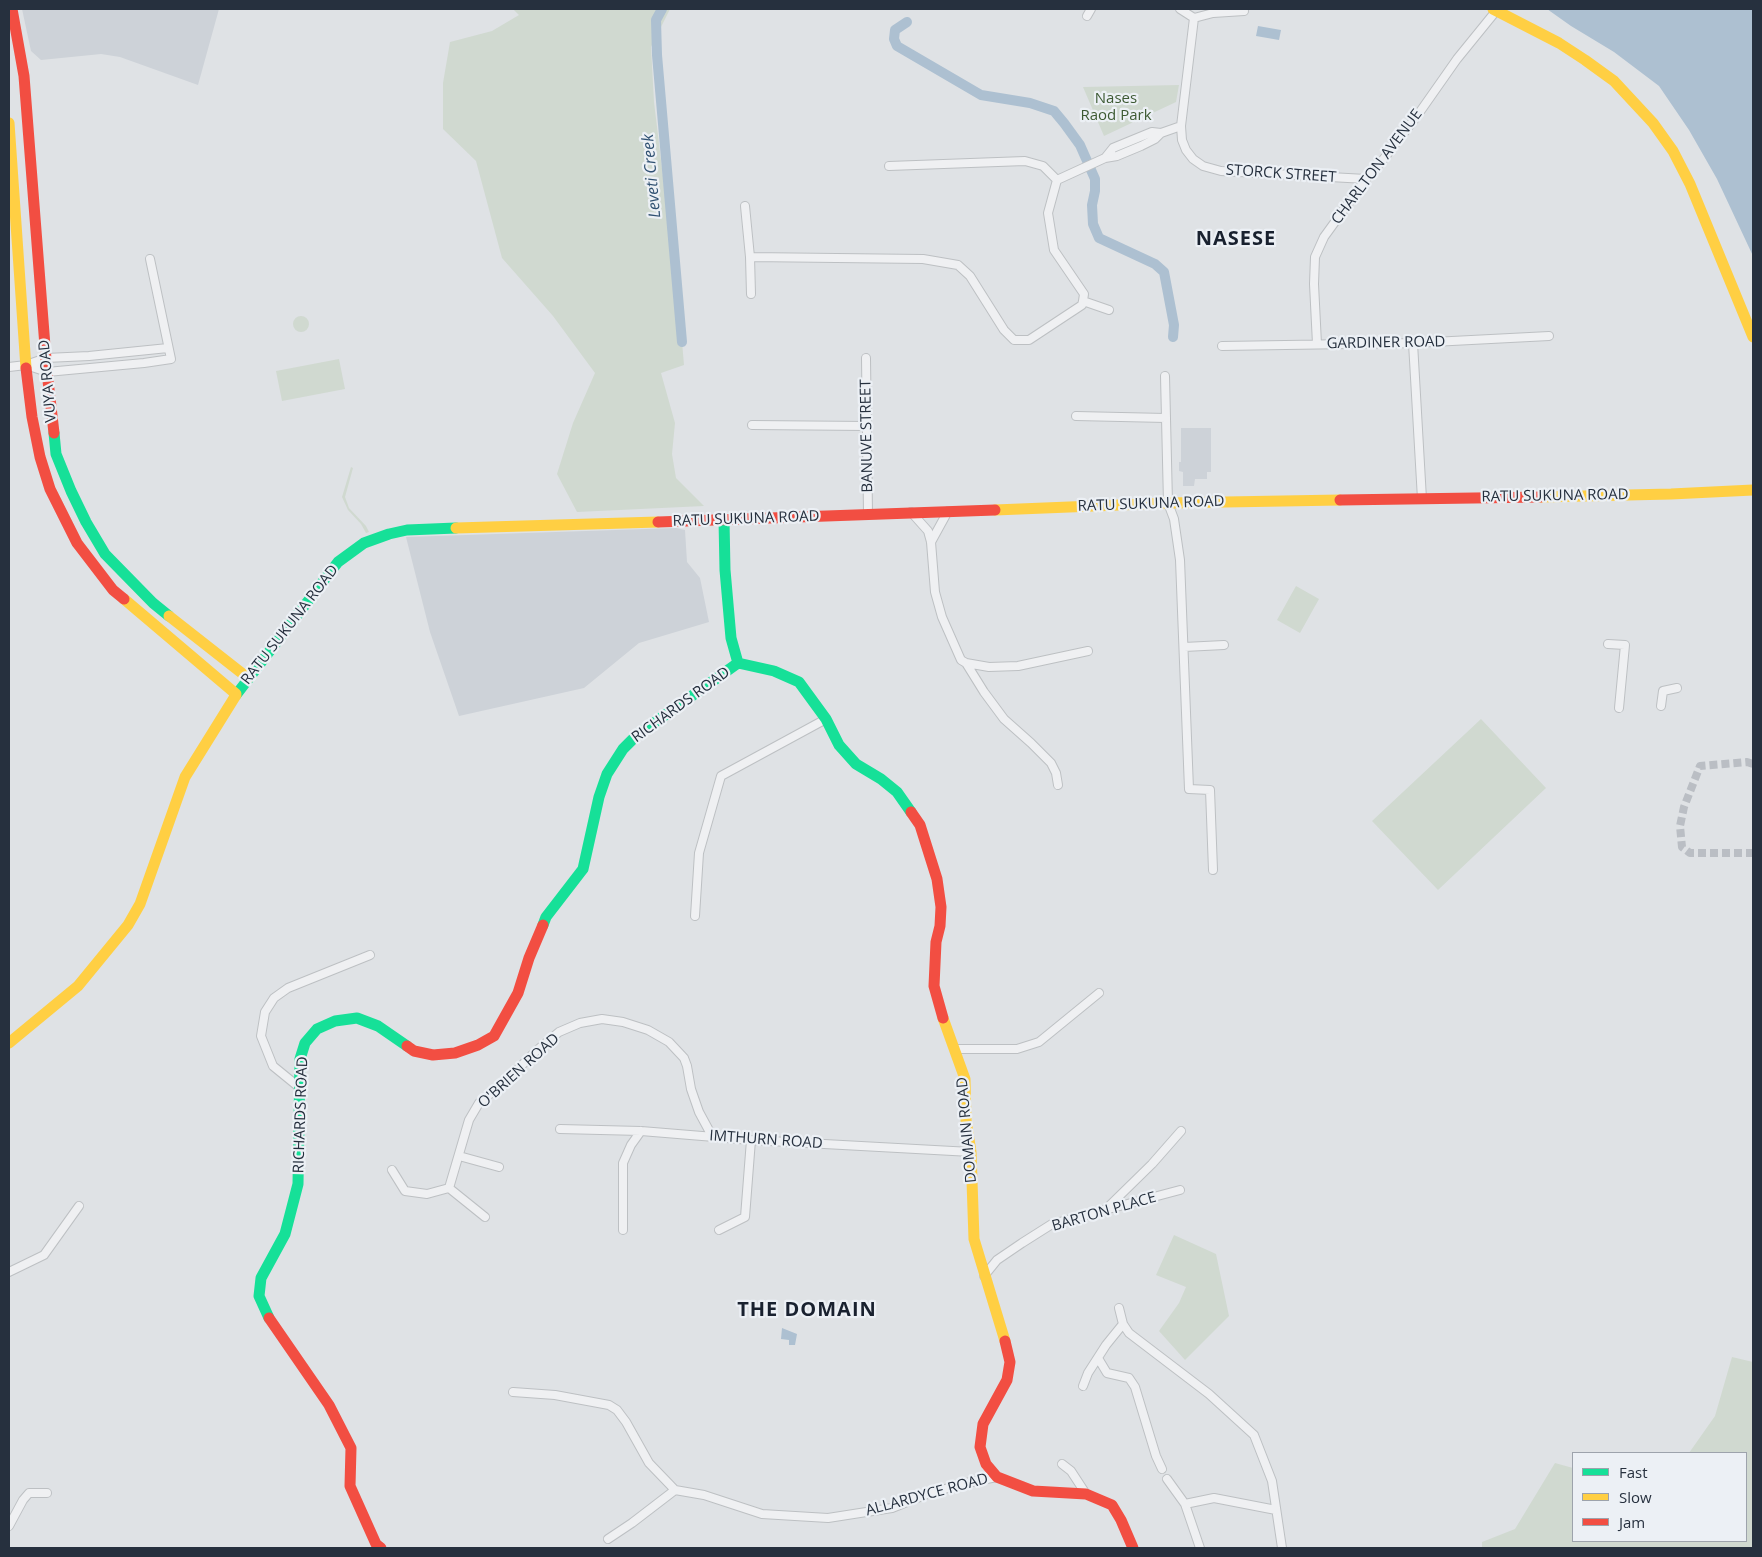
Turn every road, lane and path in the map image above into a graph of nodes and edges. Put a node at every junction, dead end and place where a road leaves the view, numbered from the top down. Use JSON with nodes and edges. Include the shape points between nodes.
{"nodes":[{"id":1,"x":12,"y":9,"type":"edge"},
{"id":2,"x":1092,"y":9,"type":"edge"},
{"id":3,"x":1180,"y":9,"type":"edge"},
{"id":4,"x":1495,"y":10,"type":"edge"},
{"id":5,"x":1244,"y":12,"type":"dead end"},
{"id":6,"x":1087,"y":16,"type":"dead end"},
{"id":7,"x":1194,"y":18,"type":"junction"},
{"id":8,"x":9,"y":123,"type":"edge"},
{"id":9,"x":1181,"y":126,"type":"junction"},
{"id":10,"x":889,"y":166,"type":"dead end"},
{"id":11,"x":1366,"y":179,"type":"junction"},
{"id":12,"x":1057,"y":180,"type":"junction"},
{"id":13,"x":745,"y":206,"type":"dead end"},
{"id":14,"x":750,"y":257,"type":"junction"},
{"id":15,"x":150,"y":260,"type":"dead end"},
{"id":16,"x":751,"y":294,"type":"dead end"},
{"id":17,"x":1083,"y":301,"type":"junction"},
{"id":18,"x":1109,"y":310,"type":"dead end"},
{"id":19,"x":1550,"y":336,"type":"dead end"},
{"id":20,"x":1753,"y":337,"type":"edge"},
{"id":21,"x":1414,"y":343,"type":"junction"},
{"id":22,"x":1317,"y":344,"type":"junction"},
{"id":23,"x":1222,"y":346,"type":"dead end"},
{"id":24,"x":168,"y":348,"type":"junction"},
{"id":25,"x":46,"y":358,"type":"junction"},
{"id":26,"x":866,"y":358,"type":"dead end"},
{"id":27,"x":26,"y":366,"type":"junction"},
{"id":28,"x":9,"y":367,"type":"edge"},
{"id":29,"x":46,"y":372,"type":"junction"},
{"id":30,"x":1164,"y":376,"type":"dead end"},
{"id":31,"x":1076,"y":416,"type":"dead end"},
{"id":32,"x":1166,"y":418,"type":"junction"},
{"id":33,"x":752,"y":424,"type":"dead end"},
{"id":34,"x":866,"y":426,"type":"junction"},
{"id":35,"x":1753,"y":490,"type":"edge"},
{"id":36,"x":1422,"y":499,"type":"junction"},
{"id":37,"x":1168,"y":503,"type":"junction"},
{"id":38,"x":948,"y":511,"type":"junction"},
{"id":39,"x":911,"y":512,"type":"junction"},
{"id":40,"x":868,"y":514,"type":"junction"},
{"id":41,"x":724,"y":520,"type":"junction"},
{"id":42,"x":931,"y":542,"type":"junction"},
{"id":43,"x":1608,"y":644,"type":"dead end"},
{"id":44,"x":1224,"y":645,"type":"dead end"},
{"id":45,"x":1184,"y":647,"type":"junction"},
{"id":46,"x":1088,"y":651,"type":"dead end"},
{"id":47,"x":738,"y":663,"type":"junction"},
{"id":48,"x":966,"y":664,"type":"junction"},
{"id":49,"x":248,"y":678,"type":"junction"},
{"id":50,"x":1677,"y":688,"type":"dead end"},
{"id":51,"x":236,"y":694,"type":"junction"},
{"id":52,"x":1661,"y":706,"type":"dead end"},
{"id":53,"x":1620,"y":708,"type":"dead end"},
{"id":54,"x":826,"y":719,"type":"junction"},
{"id":55,"x":1058,"y":785,"type":"dead end"},
{"id":56,"x":1213,"y":870,"type":"dead end"},
{"id":57,"x":695,"y":916,"type":"dead end"},
{"id":58,"x":370,"y":955,"type":"dead end"},
{"id":59,"x":1100,"y":993,"type":"dead end"},
{"id":60,"x":9,"y":1043,"type":"edge"},
{"id":61,"x":955,"y":1049,"type":"junction"},
{"id":62,"x":300,"y":1088,"type":"junction"},
{"id":63,"x":560,"y":1129,"type":"dead end"},
{"id":64,"x":641,"y":1131,"type":"junction"},
{"id":65,"x":1181,"y":1131,"type":"dead end"},
{"id":66,"x":712,"y":1136,"type":"junction"},
{"id":67,"x":751,"y":1140,"type":"junction"},
{"id":68,"x":971,"y":1152,"type":"junction"},
{"id":69,"x":459,"y":1156,"type":"junction"},
{"id":70,"x":499,"y":1167,"type":"dead end"},
{"id":71,"x":392,"y":1170,"type":"dead end"},
{"id":72,"x":449,"y":1188,"type":"junction"},
{"id":73,"x":1180,"y":1190,"type":"dead end"},
{"id":74,"x":80,"y":1206,"type":"dead end"},
{"id":75,"x":1104,"y":1210,"type":"junction"},
{"id":76,"x":485,"y":1217,"type":"dead end"},
{"id":77,"x":623,"y":1230,"type":"dead end"},
{"id":78,"x":720,"y":1230,"type":"dead end"},
{"id":79,"x":9,"y":1272,"type":"edge"},
{"id":80,"x":984,"y":1276,"type":"junction"},
{"id":81,"x":1118,"y":1308,"type":"dead end"},
{"id":82,"x":1123,"y":1324,"type":"junction"},
{"id":83,"x":1098,"y":1358,"type":"junction"},
{"id":84,"x":1083,"y":1386,"type":"dead end"},
{"id":85,"x":513,"y":1392,"type":"dead end"},
{"id":86,"x":1062,"y":1464,"type":"dead end"},
{"id":87,"x":1162,"y":1469,"type":"dead end"},
{"id":88,"x":997,"y":1477,"type":"junction"},
{"id":89,"x":1167,"y":1479,"type":"dead end"},
{"id":90,"x":675,"y":1490,"type":"junction"},
{"id":91,"x":47,"y":1493,"type":"dead end"},
{"id":92,"x":1086,"y":1494,"type":"junction"},
{"id":93,"x":1185,"y":1504,"type":"junction"},
{"id":94,"x":1276,"y":1510,"type":"junction"},
{"id":95,"x":9,"y":1526,"type":"edge"},
{"id":96,"x":608,"y":1539,"type":"dead end"},
{"id":97,"x":381,"y":1548,"type":"edge"},
{"id":98,"x":1132,"y":1548,"type":"edge"},
{"id":99,"x":1200,"y":1548,"type":"edge"},
{"id":100,"x":1282,"y":1548,"type":"edge"}],
"edges":[{"from":1,"to":25,"type":"main road","name":"VUYA ROAD","via":[[24,76]]},
{"from":2,"to":6,"type":"street"},
{"from":3,"to":7,"type":"street"},
{"from":4,"to":11,"type":"street","name":"CHARLTON AVENUE"},
{"from":4,"to":20,"type":"main road","via":[[1585,60],[1614,81],[1653,123],[1690,184]]},
{"from":5,"to":7,"type":"street","via":[[1213,13]]},
{"from":7,"to":9,"type":"street","name":"STORCK STREET"},
{"from":8,"to":27,"type":"main road","name":"VUYA ROAD"},
{"from":9,"to":11,"type":"street","name":"STORCK STREET","via":[[1182,140],[1193,159],[1221,171]]},
{"from":9,"to":12,"type":"street","via":[[1161,133],[1152,132],[1113,148],[1105,158]]},
{"from":10,"to":12,"type":"street","via":[[1025,161],[1043,166]]},
{"from":11,"to":22,"type":"street","name":"CHARLTON AVENUE","via":[[1324,237],[1315,257]]},
{"from":12,"to":17,"type":"street","via":[[1048,213],[1054,250],[1084,294]]},
{"from":13,"to":14,"type":"street"},
{"from":14,"to":16,"type":"street"},
{"from":14,"to":17,"type":"street","via":[[923,259],[958,265],[970,276],[1004,330],[1014,340],[1029,340],[1082,305]]},
{"from":15,"to":24,"type":"street"},
{"from":17,"to":18,"type":"street"},
{"from":19,"to":21,"type":"street","name":"GARDINER ROAD"},
{"from":21,"to":22,"type":"street","name":"GARDINER ROAD"},
{"from":21,"to":36,"type":"street"},
{"from":22,"to":23,"type":"street","name":"GARDINER ROAD"},
{"from":24,"to":25,"type":"street"},
{"from":24,"to":29,"type":"street","via":[[170,359]]},
{"from":25,"to":27,"type":"street"},
{"from":25,"to":29,"type":"main road","name":"VUYA ROAD"},
{"from":26,"to":34,"type":"street","name":"BANUVE STREET"},
{"from":27,"to":28,"type":"street"},
{"from":27,"to":29,"type":"street"},
{"from":27,"to":51,"type":"main road","name":"VUYA ROAD","via":[[40,457],[50,489],[77,542],[113,590]]},
{"from":29,"to":49,"type":"main road","name":"VUYA ROAD","via":[[56,454],[82,515],[105,554],[152,603]]},
{"from":30,"to":32,"type":"street"},
{"from":31,"to":32,"type":"street"},
{"from":32,"to":37,"type":"street"},
{"from":33,"to":34,"type":"street"},
{"from":34,"to":40,"type":"street","name":"BANUVE STREET"},
{"from":35,"to":36,"type":"main road","name":"RATU SUKUNA ROAD"},
{"from":36,"to":37,"type":"main road","name":"RATU SUKUNA ROAD"},
{"from":37,"to":38,"type":"main road","name":"RATU SUKUNA ROAD"},
{"from":37,"to":45,"type":"street","via":[[1174,519],[1180,560]]},
{"from":38,"to":39,"type":"main road","name":"RATU SUKUNA ROAD"},
{"from":38,"to":42,"type":"street"},
{"from":39,"to":40,"type":"main road","name":"RATU SUKUNA ROAD"},
{"from":39,"to":42,"type":"street","via":[[928,531]]},
{"from":40,"to":41,"type":"main road","name":"RATU SUKUNA ROAD"},
{"from":41,"to":47,"type":"main road","via":[[731,638]]},
{"from":41,"to":49,"type":"main road","name":"RATU SUKUNA ROAD","via":[[407,530],[389,534],[364,544],[338,562]]},
{"from":42,"to":48,"type":"street","via":[[935,592],[942,617],[961,660]]},
{"from":43,"to":53,"type":"street","via":[[1625,646]]},
{"from":44,"to":45,"type":"street"},
{"from":45,"to":56,"type":"street","via":[[1189,789],[1210,790]]},
{"from":46,"to":48,"type":"street","via":[[1018,666]]},
{"from":47,"to":54,"type":"main road","name":"DOMAIN ROAD","via":[[799,682]]},
{"from":47,"to":62,"type":"main road","name":"RICHARDS ROAD","via":[[637,735],[615,760],[599,798],[583,869],[546,917],[518,993],[494,1036],[455,1053],[433,1055],[414,1051],[378,1026],[357,1018],[335,1021],[316,1029],[305,1043],[300,1059]]},
{"from":48,"to":55,"type":"street","via":[[1004,719],[1051,763]]},
{"from":49,"to":51,"type":"main road","name":"RATU SUKUNA ROAD"},
{"from":50,"to":52,"type":"street","via":[[1663,691]]},
{"from":51,"to":60,"type":"main road","name":"RATU SUKUNA ROAD","via":[[185,777],[140,904],[128,925],[78,986]]},
{"from":54,"to":57,"type":"street","via":[[720,776],[699,853]]},
{"from":54,"to":61,"type":"main road","name":"DOMAIN ROAD","via":[[839,746],[856,764],[881,778],[897,792],[920,825],[937,879],[941,907],[934,986]]},
{"from":58,"to":62,"type":"street","via":[[288,988],[274,998],[265,1012],[261,1036],[273,1066]]},
{"from":59,"to":61,"type":"street","via":[[1039,1042],[1017,1049]]},
{"from":61,"to":68,"type":"main road","name":"DOMAIN ROAD","via":[[965,1080]]},
{"from":62,"to":97,"type":"main road","name":"RICHARDS ROAD","via":[[298,1184],[285,1234],[261,1278],[259,1296],[271,1323],[329,1405],[351,1448],[350,1486],[376,1544]]},
{"from":63,"to":64,"type":"street","name":"IMTHURN ROAD"},
{"from":64,"to":66,"type":"street","name":"IMTHURN ROAD"},
{"from":64,"to":77,"type":"street","via":[[623,1163]]},
{"from":65,"to":75,"type":"street"},
{"from":66,"to":67,"type":"street","name":"IMTHURN ROAD"},
{"from":66,"to":69,"type":"street","name":"O'BRIEN ROAD","via":[[699,1112],[684,1058],[669,1042],[648,1030],[602,1019],[580,1023],[559,1032],[480,1103],[469,1120]]},
{"from":67,"to":68,"type":"street","name":"IMTHURN ROAD"},
{"from":67,"to":78,"type":"street","via":[[745,1216]]},
{"from":68,"to":80,"type":"main road","name":"DOMAIN ROAD","via":[[974,1239]]},
{"from":69,"to":70,"type":"street"},
{"from":69,"to":72,"type":"street","name":"O'BRIEN ROAD"},
{"from":71,"to":72,"type":"street","via":[[405,1191],[427,1194]]},
{"from":72,"to":76,"type":"street"},
{"from":73,"to":75,"type":"street","name":"BARTON PLACE"},
{"from":74,"to":79,"type":"street","via":[[44,1255]]},
{"from":75,"to":80,"type":"street","name":"BARTON PLACE","via":[[1052,1224],[997,1260]]},
{"from":80,"to":88,"type":"main road","name":"DOMAIN ROAD","via":[[1010,1362],[1007,1380],[984,1424],[980,1447],[986,1464]]},
{"from":81,"to":82,"type":"street"},
{"from":82,"to":83,"type":"street"},
{"from":82,"to":94,"type":"street","via":[[1128,1333],[1209,1394],[1254,1435],[1272,1481]]},
{"from":83,"to":84,"type":"street"},
{"from":83,"to":87,"type":"street","via":[[1107,1373],[1129,1378],[1135,1387]]},
{"from":85,"to":90,"type":"street","via":[[609,1404],[626,1422],[650,1463]]},
{"from":86,"to":92,"type":"street","via":[[1071,1471]]},
{"from":88,"to":90,"type":"street","name":"ALLARDYCE ROAD","via":[[927,1494],[892,1508],[828,1518],[762,1514],[704,1495]]},
{"from":88,"to":92,"type":"main road","via":[[1033,1490]]},
{"from":89,"to":93,"type":"street"},
{"from":90,"to":96,"type":"street"},
{"from":91,"to":95,"type":"street","via":[[29,1493]]},
{"from":92,"to":98,"type":"main road","via":[[1112,1505],[1122,1520]]},
{"from":93,"to":94,"type":"street","via":[[1214,1498]]},
{"from":93,"to":99,"type":"street"},
{"from":94,"to":100,"type":"street"}]}
